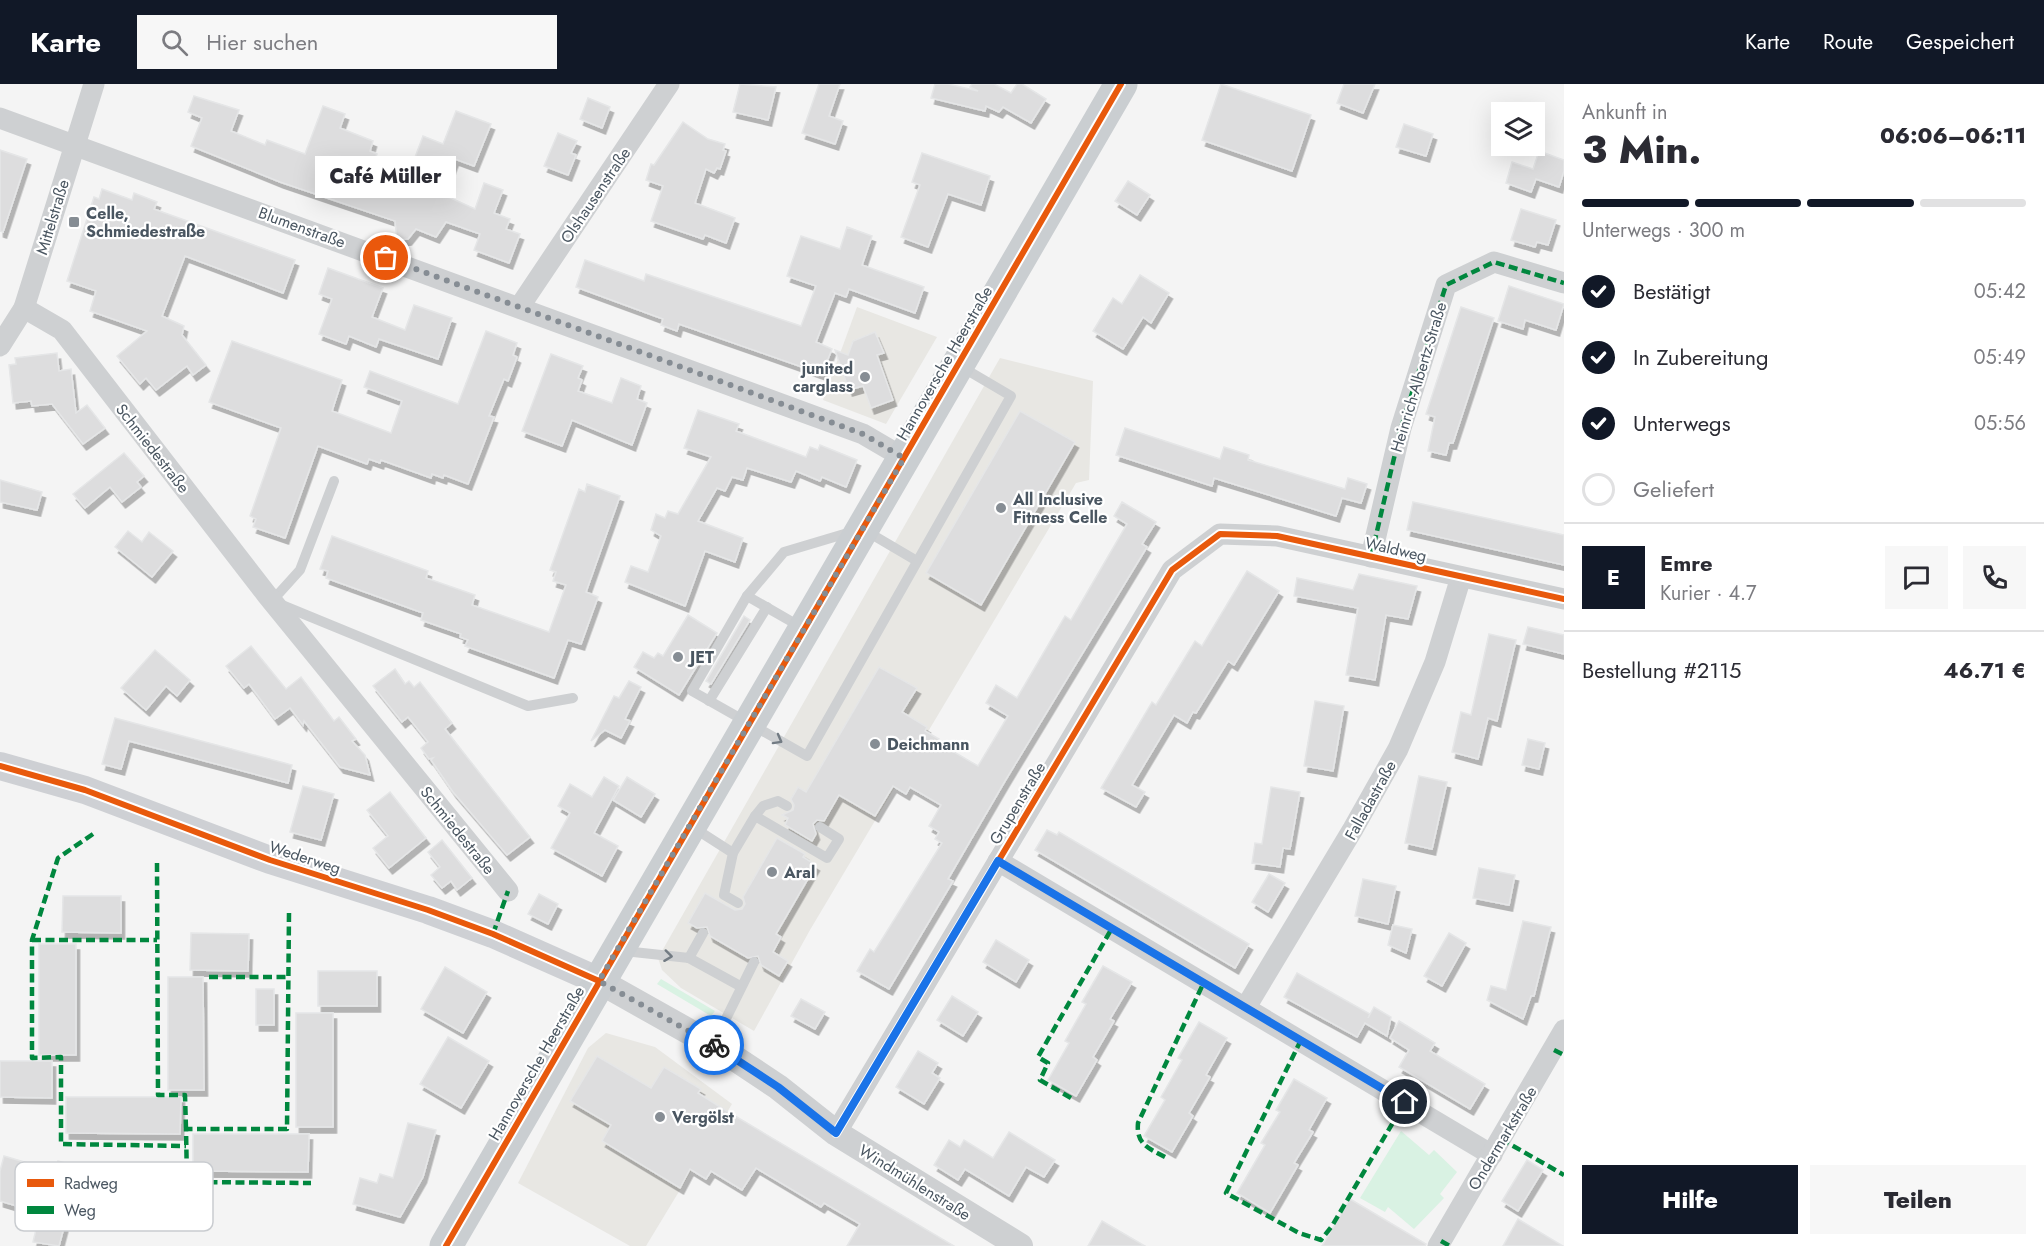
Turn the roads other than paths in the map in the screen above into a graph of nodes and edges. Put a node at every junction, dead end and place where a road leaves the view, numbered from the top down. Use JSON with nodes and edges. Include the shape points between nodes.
{"nodes":[{"id":1,"x":94,"y":84,"type":"edge"},
{"id":2,"x":669,"y":84,"type":"edge"},
{"id":3,"x":1121,"y":84,"type":"edge"},
{"id":4,"x":0,"y":118,"type":"edge"},
{"id":5,"x":74,"y":144,"type":"junction"},
{"id":6,"x":1564,"y":283,"type":"edge"},
{"id":7,"x":520,"y":306,"type":"junction"},
{"id":8,"x":24,"y":308,"type":"junction"},
{"id":9,"x":0,"y":346,"type":"edge"},
{"id":10,"x":957,"y":365,"type":"junction"},
{"id":11,"x":904,"y":458,"type":"junction"},
{"id":12,"x":334,"y":481,"type":"dead end"},
{"id":13,"x":862,"y":529,"type":"junction"},
{"id":14,"x":1220,"y":534,"type":"joint"},
{"id":15,"x":1371,"y":557,"type":"junction"},
{"id":16,"x":917,"y":561,"type":"junction"},
{"id":17,"x":1461,"y":577,"type":"junction"},
{"id":18,"x":747,"y":596,"type":"junction"},
{"id":19,"x":1564,"y":599,"type":"edge"},
{"id":20,"x":272,"y":601,"type":"junction"},
{"id":21,"x":767,"y":607,"type":"junction"},
{"id":22,"x":804,"y":629,"type":"junction"},
{"id":23,"x":573,"y":698,"type":"dead end"},
{"id":24,"x":709,"y":701,"type":"junction"},
{"id":25,"x":749,"y":724,"type":"junction"},
{"id":26,"x":0,"y":766,"type":"edge"},
{"id":27,"x":787,"y":806,"type":"dead end"},
{"id":28,"x":755,"y":816,"type":"junction"},
{"id":29,"x":690,"y":826,"type":"junction"},
{"id":30,"x":820,"y":827,"type":"dead end"},
{"id":31,"x":733,"y":853,"type":"junction"},
{"id":32,"x":998,"y":861,"type":"junction"},
{"id":33,"x":508,"y":891,"type":"dead end"},
{"id":34,"x":738,"y":903,"type":"dead end"},
{"id":35,"x":703,"y":933,"type":"dead end"},
{"id":36,"x":617,"y":950,"type":"junction"},
{"id":37,"x":689,"y":958,"type":"junction"},
{"id":38,"x":754,"y":962,"type":"dead end"},
{"id":39,"x":599,"y":981,"type":"junction"},
{"id":40,"x":740,"y":986,"type":"junction"},
{"id":41,"x":1246,"y":1007,"type":"junction"},
{"id":42,"x":1564,"y":1030,"type":"edge"},
{"id":43,"x":713,"y":1045,"type":"junction"},
{"id":44,"x":836,"y":1133,"type":"junction"},
{"id":45,"x":1492,"y":1155,"type":"junction"},
{"id":46,"x":446,"y":1246,"type":"edge"},
{"id":47,"x":1020,"y":1246,"type":"edge"},
{"id":48,"x":1438,"y":1246,"type":"edge"}],
"edges":[{"from":1,"to":5,"type":"street","name":"Mittelstraße"},
{"from":2,"to":7,"type":"street","name":"Olshausenstraße"},
{"from":3,"to":10,"type":"main road","name":"Hannoversche Heerstraße"},
{"from":4,"to":5,"type":"street","name":"Blumenstraße"},
{"from":5,"to":7,"type":"street","name":"Blumenstraße"},
{"from":5,"to":8,"type":"street","name":"Mittelstraße"},
{"from":6,"to":15,"type":"street","name":"Heinrich-Albertz-Straße","via":[[1494,262],[1446,285],[1401,428]]},
{"from":7,"to":11,"type":"street","name":"Blumenstraße","via":[[863,434]]},
{"from":8,"to":9,"type":"street","name":"Mittelstraße"},
{"from":8,"to":20,"type":"street","name":"Schmiedestraße","via":[[62,330]]},
{"from":10,"to":11,"type":"main road","name":"Hannoversche Heerstraße"},
{"from":10,"to":16,"type":"lane","via":[[1011,396]]},
{"from":11,"to":13,"type":"main road","name":"Hannoversche Heerstraße"},
{"from":12,"to":20,"type":"lane","via":[[300,570]]},
{"from":13,"to":16,"type":"lane"},
{"from":13,"to":18,"type":"lane","via":[[784,552]]},
{"from":13,"to":22,"type":"main road","name":"Hannoversche Heerstraße"},
{"from":14,"to":15,"type":"street","name":"Waldweg","via":[[1277,536]]},
{"from":14,"to":32,"type":"street","name":"Grupenstraße","via":[[1172,570]]},
{"from":15,"to":17,"type":"street","name":"Waldweg"},
{"from":25,"to":16,"type":"lane","one_way":true,"via":[[807,756]]},
{"from":17,"to":19,"type":"street","name":"Waldweg"},
{"from":17,"to":41,"type":"street","name":"Falladastraße","via":[[1435,662],[1398,749]]},
{"from":18,"to":21,"type":"lane"},
{"from":18,"to":24,"type":"lane","via":[[692,691]]},
{"from":20,"to":23,"type":"lane","name":"Schmiedestraße","via":[[528,706]]},
{"from":20,"to":33,"type":"street","name":"Schmiedestraße"},
{"from":21,"to":22,"type":"lane"},
{"from":21,"to":24,"type":"lane"},
{"from":22,"to":25,"type":"main road","name":"Hannoversche Heerstraße"},
{"from":24,"to":25,"type":"lane"},
{"from":25,"to":29,"type":"main road","name":"Hannoversche Heerstraße"},
{"from":26,"to":39,"type":"main road","name":"Wederweg","via":[[85,790],[270,860],[428,910]]},
{"from":27,"to":28,"type":"lane","via":[[778,801],[762,806]]},
{"from":28,"to":30,"type":"lane","via":[[827,858],[839,839]]},
{"from":28,"to":31,"type":"lane"},
{"from":29,"to":31,"type":"lane"},
{"from":29,"to":36,"type":"main road","name":"Hannoversche Heerstraße"},
{"from":31,"to":34,"type":"lane","via":[[722,898]]},
{"from":32,"to":41,"type":"street"},
{"from":32,"to":44,"type":"street","name":"Grupenstraße"},
{"from":35,"to":37,"type":"lane"},
{"from":36,"to":37,"type":"lane","one_way":true},
{"from":36,"to":39,"type":"main road","name":"Hannoversche Heerstraße"},
{"from":37,"to":40,"type":"lane"},
{"from":38,"to":40,"type":"lane"},
{"from":39,"to":43,"type":"street","name":"Windmühlenstraße"},
{"from":39,"to":46,"type":"main road","name":"Hannoversche Heerstraße"},
{"from":40,"to":43,"type":"lane"},
{"from":41,"to":45,"type":"street"},
{"from":42,"to":45,"type":"street","name":"Ondermarkstraße"},
{"from":43,"to":44,"type":"street","name":"Windmühlenstraße","via":[[778,1087]]},
{"from":44,"to":47,"type":"street","name":"Windmühlenstraße"},
{"from":45,"to":48,"type":"street","name":"Ondermarkstraße"}]}
